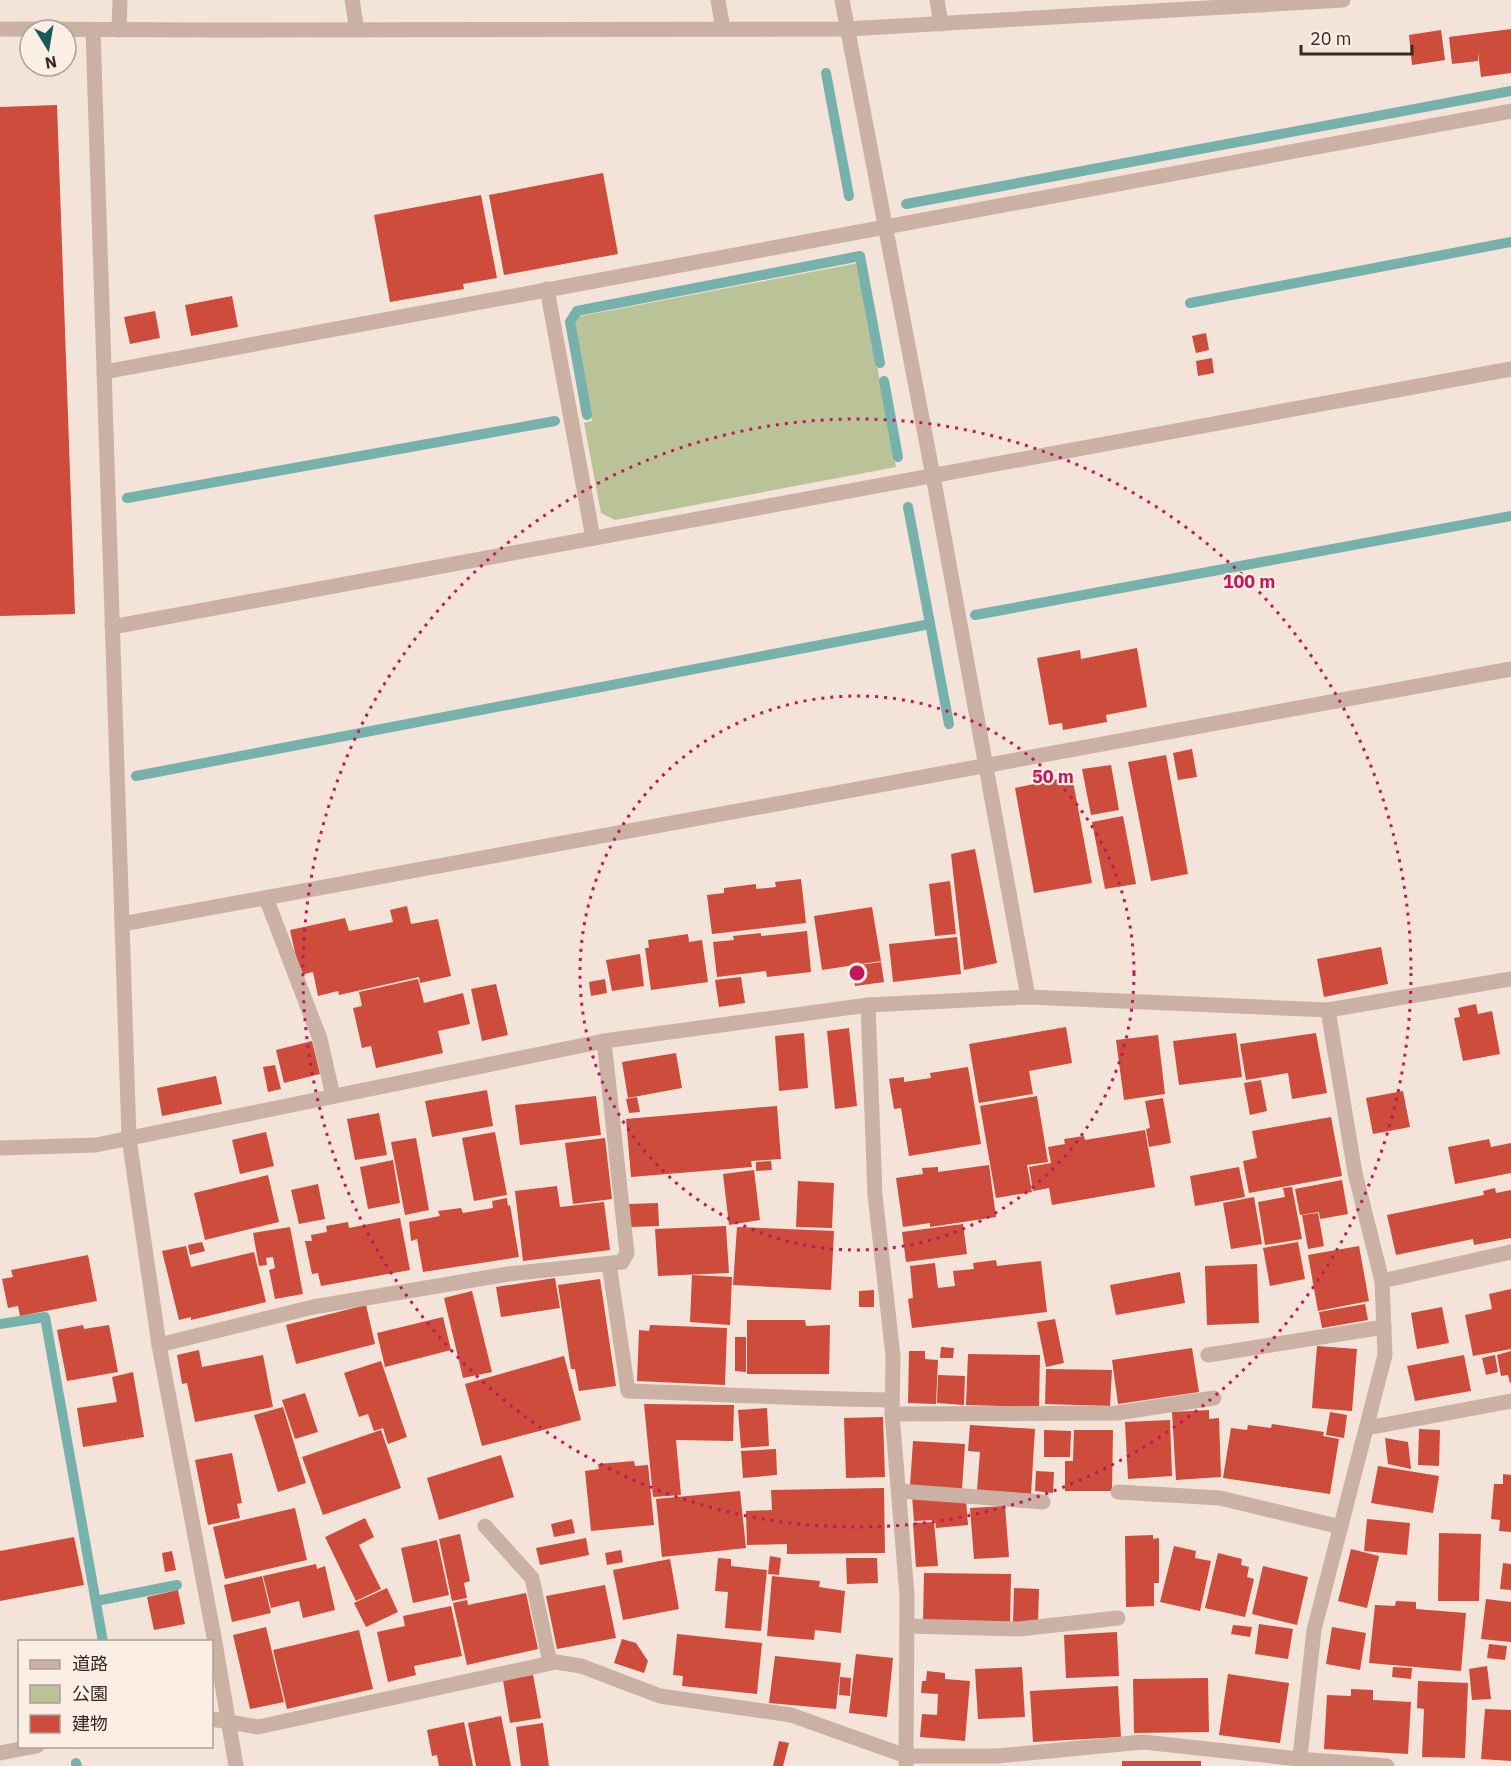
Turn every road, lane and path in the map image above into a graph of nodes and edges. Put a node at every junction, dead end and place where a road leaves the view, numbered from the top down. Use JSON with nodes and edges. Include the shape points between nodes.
{"nodes":[{"id":1,"x":120,"y":0,"type":"edge"},
{"id":2,"x":352,"y":0,"type":"edge"},
{"id":3,"x":718,"y":0,"type":"edge"},
{"id":4,"x":842,"y":0,"type":"edge"},
{"id":5,"x":937,"y":0,"type":"edge"},
{"id":6,"x":1344,"y":0,"type":"edge"},
{"id":7,"x":1181,"y":5,"type":"edge"},
{"id":8,"x":941,"y":24,"type":"junction"},
{"id":9,"x":0,"y":29,"type":"edge"},
{"id":10,"x":723,"y":29,"type":"junction"},
{"id":11,"x":847,"y":29,"type":"junction"},
{"id":12,"x":93,"y":30,"type":"junction"},
{"id":13,"x":119,"y":30,"type":"junction"},
{"id":14,"x":357,"y":30,"type":"junction"},
{"id":15,"x":1511,"y":111,"type":"edge"},
{"id":16,"x":886,"y":227,"type":"junction"},
{"id":17,"x":547,"y":290,"type":"junction"},
{"id":18,"x":1511,"y":369,"type":"edge"},
{"id":19,"x":104,"y":372,"type":"junction"},
{"id":20,"x":933,"y":476,"type":"junction"},
{"id":21,"x":593,"y":538,"type":"junction"},
{"id":22,"x":112,"y":627,"type":"junction"},
{"id":23,"x":1511,"y":669,"type":"edge"},
{"id":24,"x":986,"y":766,"type":"junction"},
{"id":25,"x":266,"y":898,"type":"junction"},
{"id":26,"x":122,"y":924,"type":"junction"},
{"id":27,"x":1511,"y":979,"type":"edge"},
{"id":28,"x":1028,"y":997,"type":"junction"},
{"id":29,"x":868,"y":1005,"type":"junction"},
{"id":30,"x":1328,"y":1010,"type":"junction"},
{"id":31,"x":604,"y":1041,"type":"junction"},
{"id":32,"x":333,"y":1096,"type":"junction"},
{"id":33,"x":129,"y":1138,"type":"junction"},
{"id":34,"x":0,"y":1148,"type":"edge"},
{"id":35,"x":1511,"y":1252,"type":"edge"},
{"id":36,"x":609,"y":1264,"type":"junction"},
{"id":37,"x":1382,"y":1281,"type":"junction"},
{"id":38,"x":1384,"y":1327,"type":"junction"},
{"id":39,"x":159,"y":1346,"type":"junction"},
{"id":40,"x":1208,"y":1355,"type":"dead end"},
{"id":41,"x":1214,"y":1398,"type":"dead end"},
{"id":42,"x":1511,"y":1401,"type":"edge"},
{"id":43,"x":892,"y":1407,"type":"junction"},
{"id":44,"x":1367,"y":1428,"type":"junction"},
{"id":45,"x":899,"y":1491,"type":"junction"},
{"id":46,"x":1118,"y":1492,"type":"dead end"},
{"id":47,"x":1043,"y":1502,"type":"dead end"},
{"id":48,"x":485,"y":1526,"type":"dead end"},
{"id":49,"x":1341,"y":1527,"type":"junction"},
{"id":50,"x":1118,"y":1618,"type":"dead end"},
{"id":51,"x":907,"y":1626,"type":"junction"},
{"id":52,"x":550,"y":1663,"type":"junction"},
{"id":53,"x":213,"y":1719,"type":"edge"},
{"id":54,"x":230,"y":1723,"type":"junction"},
{"id":55,"x":26,"y":1748,"type":"edge"},
{"id":56,"x":0,"y":1753,"type":"edge"},
{"id":57,"x":906,"y":1761,"type":"edge"},
{"id":58,"x":1299,"y":1763,"type":"edge"},
{"id":59,"x":237,"y":1766,"type":"edge"},
{"id":60,"x":1387,"y":1766,"type":"edge"}],
"edges":[{"from":1,"to":13,"type":"street"},
{"from":2,"to":14,"type":"street"},
{"from":3,"to":10,"type":"street"},
{"from":4,"to":11,"type":"street"},
{"from":5,"to":8,"type":"street"},
{"from":6,"to":7,"type":"street"},
{"from":7,"to":8,"type":"street"},
{"from":8,"to":11,"type":"street"},
{"from":9,"to":12,"type":"street"},
{"from":10,"to":11,"type":"street"},
{"from":10,"to":14,"type":"street"},
{"from":11,"to":16,"type":"street"},
{"from":12,"to":13,"type":"street"},
{"from":12,"to":19,"type":"street"},
{"from":13,"to":14,"type":"street"},
{"from":15,"to":16,"type":"street"},
{"from":16,"to":17,"type":"street"},
{"from":16,"to":20,"type":"street"},
{"from":17,"to":19,"type":"street"},
{"from":17,"to":21,"type":"street"},
{"from":18,"to":20,"type":"street"},
{"from":19,"to":22,"type":"street"},
{"from":20,"to":21,"type":"street"},
{"from":20,"to":24,"type":"street"},
{"from":21,"to":22,"type":"street"},
{"from":22,"to":26,"type":"street"},
{"from":23,"to":24,"type":"street"},
{"from":24,"to":25,"type":"street"},
{"from":24,"to":28,"type":"street"},
{"from":25,"to":26,"type":"street"},
{"from":25,"to":32,"type":"street","via":[[320,1039]]},
{"from":26,"to":33,"type":"street"},
{"from":27,"to":30,"type":"street"},
{"from":28,"to":29,"type":"street"},
{"from":28,"to":30,"type":"street"},
{"from":29,"to":31,"type":"street"},
{"from":29,"to":43,"type":"street","via":[[875,1195],[893,1356]]},
{"from":30,"to":37,"type":"street","via":[[1356,1173]]},
{"from":31,"to":32,"type":"street"},
{"from":31,"to":36,"type":"street","via":[[627,1253],[622,1262]]},
{"from":32,"to":33,"type":"street"},
{"from":33,"to":34,"type":"street","via":[[96,1145]]},
{"from":33,"to":39,"type":"street"},
{"from":35,"to":37,"type":"street"},
{"from":36,"to":39,"type":"street","via":[[508,1274],[313,1307]]},
{"from":36,"to":43,"type":"street","via":[[628,1391],[732,1394]]},
{"from":37,"to":38,"type":"street"},
{"from":38,"to":40,"type":"street"},
{"from":38,"to":44,"type":"street","via":[[1385,1355]]},
{"from":39,"to":54,"type":"street"},
{"from":41,"to":43,"type":"street","via":[[1118,1413]]},
{"from":42,"to":44,"type":"street"},
{"from":43,"to":45,"type":"street"},
{"from":44,"to":49,"type":"street"},
{"from":45,"to":47,"type":"street"},
{"from":45,"to":51,"type":"street"},
{"from":46,"to":49,"type":"street","via":[[1220,1498]]},
{"from":48,"to":52,"type":"street","via":[[532,1578]]},
{"from":49,"to":58,"type":"street","via":[[1314,1630]]},
{"from":50,"to":51,"type":"street","via":[[1019,1629]]},
{"from":51,"to":57,"type":"street"},
{"from":52,"to":54,"type":"street","via":[[258,1726]]},
{"from":52,"to":57,"type":"street","via":[[581,1666],[660,1696],[791,1715]]},
{"from":53,"to":54,"type":"street"},
{"from":54,"to":59,"type":"street"},
{"from":55,"to":56,"type":"street"},
{"from":57,"to":58,"type":"street","via":[[1143,1742]]},
{"from":58,"to":60,"type":"street"}]}
